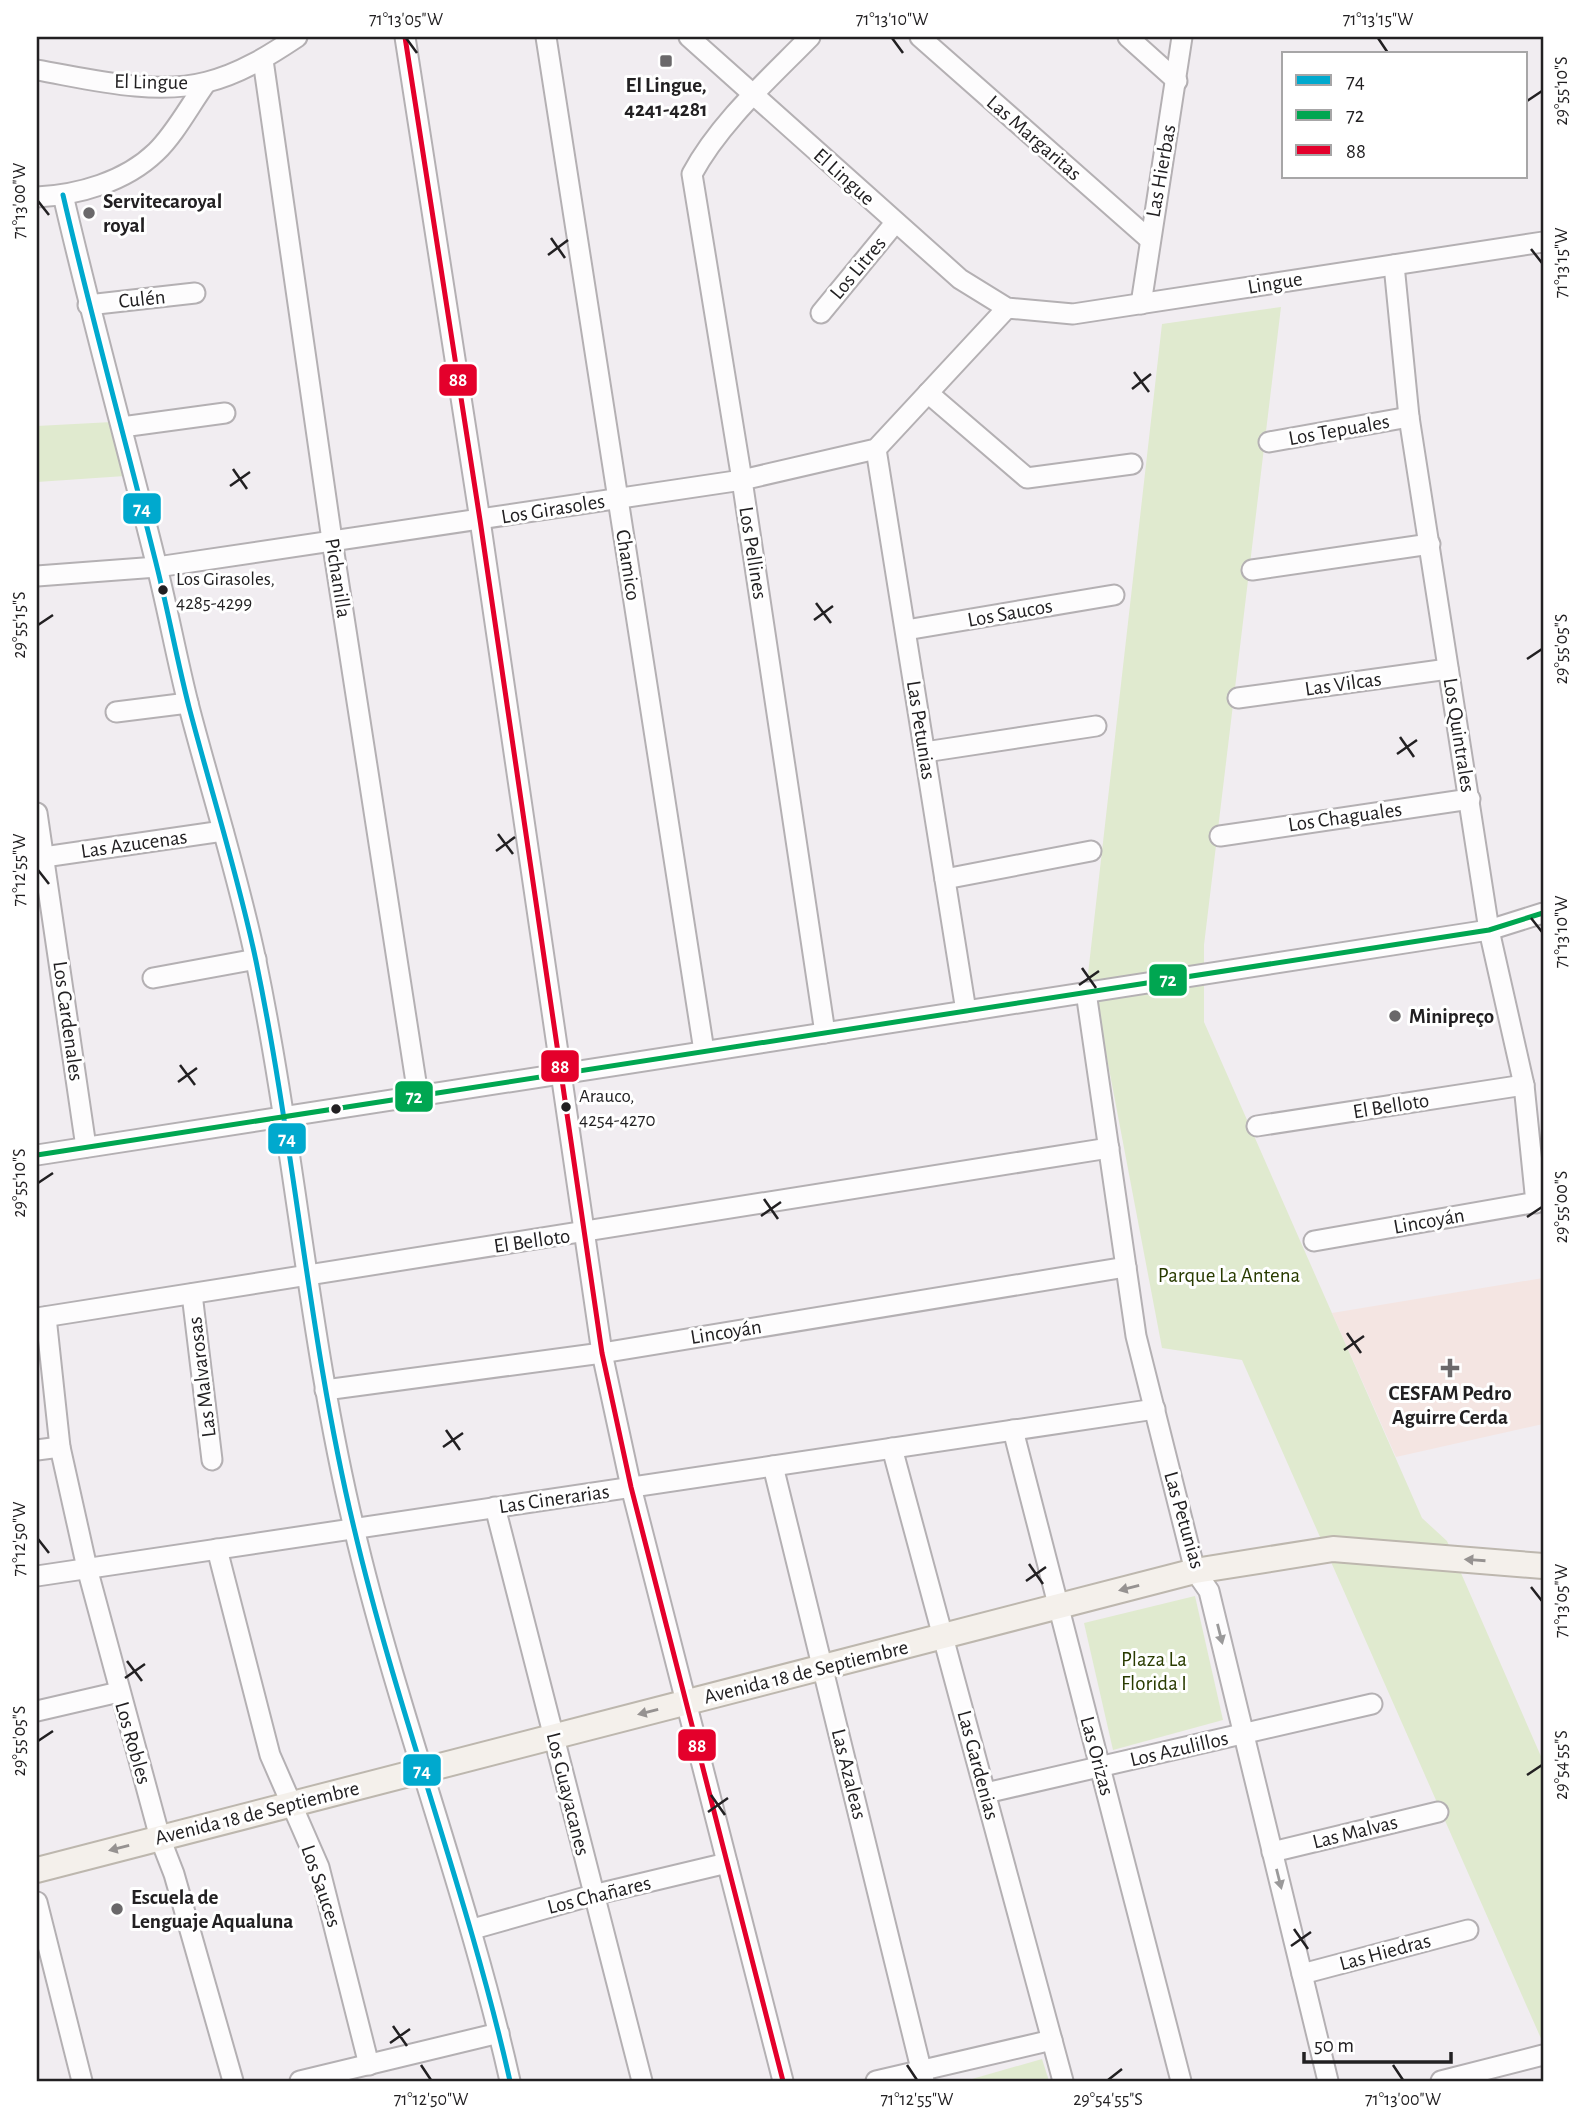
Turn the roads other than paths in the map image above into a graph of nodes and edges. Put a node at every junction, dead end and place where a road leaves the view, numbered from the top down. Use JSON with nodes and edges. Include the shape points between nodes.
{"nodes":[{"id":1,"x":298,"y":37,"type":"edge"},
{"id":2,"x":405,"y":37,"type":"edge"},
{"id":3,"x":545,"y":37,"type":"edge"},
{"id":4,"x":689,"y":37,"type":"edge"},
{"id":5,"x":810,"y":37,"type":"edge"},
{"id":6,"x":920,"y":37,"type":"edge"},
{"id":7,"x":1128,"y":37,"type":"edge"},
{"id":8,"x":1182,"y":37,"type":"edge"},
{"id":9,"x":263,"y":60,"type":"junction"},
{"id":10,"x":37,"y":70,"type":"edge"},
{"id":11,"x":1177,"y":81,"type":"junction"},
{"id":12,"x":206,"y":83,"type":"junction"},
{"id":13,"x":754,"y":94,"type":"junction"},
{"id":14,"x":63,"y":195,"type":"junction"},
{"id":15,"x":37,"y":197,"type":"edge"},
{"id":16,"x":895,"y":223,"type":"junction"},
{"id":17,"x":1149,"y":239,"type":"junction"},
{"id":18,"x":1543,"y":242,"type":"edge"},
{"id":19,"x":1394,"y":265,"type":"junction"},
{"id":20,"x":195,"y":293,"type":"dead end"},
{"id":21,"x":88,"y":304,"type":"junction"},
{"id":22,"x":1141,"y":304,"type":"junction"},
{"id":23,"x":1007,"y":308,"type":"junction"},
{"id":24,"x":821,"y":313,"type":"dead end"},
{"id":25,"x":928,"y":393,"type":"junction"},
{"id":26,"x":225,"y":413,"type":"dead end"},
{"id":27,"x":1409,"y":417,"type":"junction"},
{"id":28,"x":122,"y":428,"type":"junction"},
{"id":29,"x":1269,"y":442,"type":"dead end"},
{"id":30,"x":876,"y":449,"type":"junction"},
{"id":31,"x":1132,"y":464,"type":"dead end"},
{"id":32,"x":742,"y":480,"type":"junction"},
{"id":33,"x":618,"y":499,"type":"junction"},
{"id":34,"x":480,"y":520,"type":"junction"},
{"id":35,"x":332,"y":540,"type":"junction"},
{"id":36,"x":1430,"y":544,"type":"junction"},
{"id":37,"x":157,"y":567,"type":"junction"},
{"id":38,"x":1252,"y":570,"type":"dead end"},
{"id":39,"x":37,"y":576,"type":"edge"},
{"id":40,"x":1114,"y":595,"type":"dead end"},
{"id":41,"x":905,"y":631,"type":"junction"},
{"id":42,"x":1448,"y":669,"type":"junction"},
{"id":43,"x":1238,"y":698,"type":"dead end"},
{"id":44,"x":188,"y":703,"type":"junction"},
{"id":45,"x":116,"y":712,"type":"dead end"},
{"id":46,"x":1096,"y":726,"type":"dead end"},
{"id":47,"x":925,"y":752,"type":"junction"},
{"id":48,"x":1470,"y":799,"type":"junction"},
{"id":49,"x":37,"y":813,"type":"edge"},
{"id":50,"x":223,"y":831,"type":"junction"},
{"id":51,"x":1220,"y":835,"type":"dead end"},
{"id":52,"x":1091,"y":850,"type":"dead end"},
{"id":53,"x":44,"y":857,"type":"junction"},
{"id":54,"x":945,"y":879,"type":"junction"},
{"id":55,"x":1543,"y":914,"type":"edge"},
{"id":56,"x":1489,"y":930,"type":"junction"},
{"id":57,"x":256,"y":959,"type":"junction"},
{"id":58,"x":153,"y":978,"type":"dead end"},
{"id":59,"x":1086,"y":992,"type":"junction"},
{"id":60,"x":966,"y":1011,"type":"junction"},
{"id":61,"x":825,"y":1033,"type":"junction"},
{"id":62,"x":704,"y":1051,"type":"junction"},
{"id":63,"x":561,"y":1073,"type":"junction"},
{"id":64,"x":1524,"y":1085,"type":"junction"},
{"id":65,"x":418,"y":1095,"type":"junction"},
{"id":66,"x":284,"y":1116,"type":"junction"},
{"id":67,"x":1257,"y":1126,"type":"dead end"},
{"id":68,"x":86,"y":1147,"type":"junction"},
{"id":69,"x":1109,"y":1148,"type":"junction"},
{"id":70,"x":37,"y":1155,"type":"edge"},
{"id":71,"x":1540,"y":1202,"type":"edge"},
{"id":72,"x":586,"y":1233,"type":"junction"},
{"id":73,"x":1314,"y":1241,"type":"dead end"},
{"id":74,"x":1126,"y":1267,"type":"junction"},
{"id":75,"x":307,"y":1273,"type":"junction"},
{"id":76,"x":192,"y":1294,"type":"junction"},
{"id":77,"x":41,"y":1317,"type":"edge"},
{"id":78,"x":602,"y":1353,"type":"junction"},
{"id":79,"x":325,"y":1390,"type":"junction"},
{"id":80,"x":1154,"y":1409,"type":"junction"},
{"id":81,"x":1013,"y":1430,"type":"junction"},
{"id":82,"x":60,"y":1447,"type":"junction"},
{"id":83,"x":892,"y":1448,"type":"junction"},
{"id":84,"x":37,"y":1450,"type":"edge"},
{"id":85,"x":212,"y":1460,"type":"dead end"},
{"id":86,"x":774,"y":1466,"type":"junction"},
{"id":87,"x":631,"y":1487,"type":"junction"},
{"id":88,"x":495,"y":1507,"type":"junction"},
{"id":89,"x":354,"y":1529,"type":"junction"},
{"id":90,"x":217,"y":1549,"type":"junction"},
{"id":91,"x":1543,"y":1566,"type":"edge"},
{"id":92,"x":87,"y":1568,"type":"junction"},
{"id":93,"x":1195,"y":1571,"type":"junction"},
{"id":94,"x":37,"y":1576,"type":"edge"},
{"id":95,"x":1059,"y":1606,"type":"junction"},
{"id":96,"x":943,"y":1636,"type":"junction"},
{"id":97,"x":823,"y":1667,"type":"junction"},
{"id":98,"x":119,"y":1692,"type":"junction"},
{"id":99,"x":686,"y":1703,"type":"junction"},
{"id":100,"x":1372,"y":1704,"type":"dead end"},
{"id":101,"x":37,"y":1711,"type":"edge"},
{"id":102,"x":1244,"y":1734,"type":"junction"},
{"id":103,"x":554,"y":1737,"type":"junction"},
{"id":104,"x":1100,"y":1767,"type":"junction"},
{"id":105,"x":420,"y":1771,"type":"junction"},
{"id":106,"x":986,"y":1793,"type":"junction"},
{"id":107,"x":289,"y":1805,"type":"junction"},
{"id":108,"x":1438,"y":1812,"type":"dead end"},
{"id":109,"x":160,"y":1838,"type":"junction"},
{"id":110,"x":1272,"y":1852,"type":"junction"},
{"id":111,"x":726,"y":1863,"type":"junction"},
{"id":112,"x":37,"y":1870,"type":"edge"},
{"id":113,"x":593,"y":1895,"type":"junction"},
{"id":114,"x":37,"y":1902,"type":"edge"},
{"id":115,"x":472,"y":1929,"type":"junction"},
{"id":116,"x":1468,"y":1930,"type":"dead end"},
{"id":117,"x":1302,"y":1975,"type":"junction"},
{"id":118,"x":499,"y":2033,"type":"junction"},
{"id":119,"x":1052,"y":2040,"type":"junction"},
{"id":120,"x":1543,"y":2056,"type":"edge"},
{"id":121,"x":369,"y":2065,"type":"junction"},
{"id":122,"x":923,"y":2076,"type":"edge"},
{"id":123,"x":82,"y":2081,"type":"edge"},
{"id":124,"x":233,"y":2081,"type":"edge"},
{"id":125,"x":300,"y":2081,"type":"edge"},
{"id":126,"x":510,"y":2081,"type":"edge"},
{"id":127,"x":642,"y":2081,"type":"edge"},
{"id":128,"x":783,"y":2081,"type":"edge"},
{"id":129,"x":876,"y":2081,"type":"edge"},
{"id":130,"x":1063,"y":2081,"type":"edge"},
{"id":131,"x":1181,"y":2081,"type":"edge"},
{"id":132,"x":1328,"y":2081,"type":"edge"},
{"id":133,"x":1441,"y":2081,"type":"edge"}],
"edges":[{"from":1,"to":9,"type":"street","name":"El Lingue"},
{"from":2,"to":34,"type":"street"},
{"from":3,"to":33,"type":"street","name":"Chamico"},
{"from":4,"to":13,"type":"street","name":"El Lingue"},
{"from":5,"to":13,"type":"street","name":"Los Pellines"},
{"from":6,"to":17,"type":"street","name":"Las Margaritas"},
{"from":7,"to":11,"type":"street"},
{"from":8,"to":11,"type":"street","name":"Las Hierbas"},
{"from":9,"to":12,"type":"street","name":"El Lingue"},
{"from":9,"to":35,"type":"street","name":"Pichanilla"},
{"from":10,"to":12,"type":"street","name":"El Lingue","via":[[162,86]]},
{"from":11,"to":17,"type":"street","name":"Las Hierbas"},
{"from":12,"to":14,"type":"street","via":[[157,152],[125,175]]},
{"from":13,"to":16,"type":"street","name":"El Lingue"},
{"from":13,"to":32,"type":"street","name":"Los Pellines","via":[[692,174]]},
{"from":14,"to":15,"type":"street"},
{"from":14,"to":21,"type":"street"},
{"from":16,"to":23,"type":"street","name":"El Lingue","via":[[960,279]]},
{"from":16,"to":24,"type":"street","name":"Los Litres"},
{"from":17,"to":22,"type":"street","name":"Las Hierbas"},
{"from":18,"to":19,"type":"street","name":"Lingue"},
{"from":19,"to":22,"type":"street","name":"Lingue"},
{"from":19,"to":27,"type":"street","name":"Los Quintrales"},
{"from":20,"to":21,"type":"street","name":"Culén"},
{"from":21,"to":28,"type":"street"},
{"from":22,"to":23,"type":"street","name":"Lingue","via":[[1073,314]]},
{"from":23,"to":25,"type":"street"},
{"from":25,"to":30,"type":"street"},
{"from":25,"to":31,"type":"street","via":[[1027,478]]},
{"from":26,"to":28,"type":"street"},
{"from":27,"to":29,"type":"street","name":"Los Tepuales"},
{"from":27,"to":36,"type":"street","name":"Los Quintrales"},
{"from":28,"to":37,"type":"street"},
{"from":30,"to":32,"type":"street","name":"Los Girasoles"},
{"from":30,"to":41,"type":"street","name":"Las Petunias"},
{"from":32,"to":33,"type":"street","name":"Los Girasoles"},
{"from":32,"to":61,"type":"street","name":"Los Pellines"},
{"from":33,"to":34,"type":"street","name":"Los Girasoles"},
{"from":33,"to":62,"type":"street","name":"Chamico"},
{"from":34,"to":35,"type":"street","name":"Los Girasoles"},
{"from":34,"to":63,"type":"street"},
{"from":35,"to":37,"type":"street","name":"Los Girasoles"},
{"from":35,"to":65,"type":"street","name":"Pichanilla"},
{"from":36,"to":38,"type":"street"},
{"from":36,"to":42,"type":"street","name":"Los Quintrales"},
{"from":37,"to":39,"type":"street","name":"Los Girasoles"},
{"from":37,"to":44,"type":"street"},
{"from":40,"to":41,"type":"street","name":"Los Saucos"},
{"from":41,"to":47,"type":"street","name":"Las Petunias"},
{"from":42,"to":43,"type":"street","name":"Las Vilcas"},
{"from":42,"to":48,"type":"street","name":"Los Quintrales"},
{"from":44,"to":45,"type":"street"},
{"from":44,"to":50,"type":"street"},
{"from":46,"to":47,"type":"street"},
{"from":47,"to":54,"type":"street","name":"Las Petunias"},
{"from":48,"to":51,"type":"street","name":"Los Chaguales"},
{"from":48,"to":56,"type":"street","name":"Los Quintrales"},
{"from":49,"to":53,"type":"street","name":"Los Cardenales"},
{"from":50,"to":53,"type":"street","name":"Las Azucenas"},
{"from":50,"to":57,"type":"street"},
{"from":52,"to":54,"type":"street"},
{"from":53,"to":68,"type":"street","name":"Los Cardenales"},
{"from":54,"to":60,"type":"street","name":"Las Petunias"},
{"from":55,"to":56,"type":"street"},
{"from":56,"to":59,"type":"street"},
{"from":56,"to":64,"type":"street","name":"Los Quintrales"},
{"from":57,"to":58,"type":"street"},
{"from":57,"to":66,"type":"street"},
{"from":59,"to":60,"type":"street"},
{"from":59,"to":69,"type":"street","name":"Las Petunias"},
{"from":60,"to":61,"type":"street"},
{"from":61,"to":62,"type":"street"},
{"from":62,"to":63,"type":"street"},
{"from":63,"to":65,"type":"street"},
{"from":63,"to":72,"type":"street"},
{"from":64,"to":67,"type":"street","name":"El Belloto"},
{"from":64,"to":71,"type":"street","name":"Los Quintrales"},
{"from":65,"to":66,"type":"street"},
{"from":66,"to":68,"type":"street"},
{"from":66,"to":75,"type":"street"},
{"from":68,"to":70,"type":"street"},
{"from":69,"to":72,"type":"street","name":"El Belloto"},
{"from":69,"to":74,"type":"street","name":"Las Petunias"},
{"from":71,"to":73,"type":"street","name":"Lincoyán"},
{"from":72,"to":75,"type":"street","name":"El Belloto"},
{"from":72,"to":78,"type":"street"},
{"from":74,"to":78,"type":"street","name":"Lincoyán"},
{"from":74,"to":80,"type":"street","name":"Las Petunias","via":[[1136,1336]]},
{"from":75,"to":76,"type":"street","name":"El Belloto"},
{"from":75,"to":79,"type":"street"},
{"from":76,"to":77,"type":"street","name":"El Belloto"},
{"from":76,"to":85,"type":"street","name":"Las Malvarosas"},
{"from":77,"to":82,"type":"street","name":"Los Robles"},
{"from":78,"to":79,"type":"street","name":"Lincoyán"},
{"from":78,"to":87,"type":"street"},
{"from":79,"to":89,"type":"street"},
{"from":80,"to":81,"type":"street","name":"Las Cinerarias"},
{"from":80,"to":93,"type":"street","name":"Las Petunias"},
{"from":81,"to":83,"type":"street","name":"Las Cinerarias"},
{"from":81,"to":95,"type":"street","name":"Las Orizas"},
{"from":82,"to":84,"type":"street"},
{"from":82,"to":92,"type":"street","name":"Los Robles"},
{"from":83,"to":86,"type":"street","name":"Las Cinerarias"},
{"from":83,"to":96,"type":"street","name":"Las Gardenias"},
{"from":86,"to":87,"type":"street","name":"Las Cinerarias"},
{"from":86,"to":97,"type":"street","name":"Las Azaleas"},
{"from":87,"to":88,"type":"street","name":"Las Cinerarias"},
{"from":87,"to":99,"type":"street"},
{"from":88,"to":89,"type":"street","name":"Las Cinerarias"},
{"from":88,"to":103,"type":"street","name":"Los Guayacanes"},
{"from":89,"to":90,"type":"street","name":"Las Cinerarias"},
{"from":89,"to":105,"type":"street"},
{"from":90,"to":92,"type":"street","name":"Las Cinerarias"},
{"from":90,"to":107,"type":"street","name":"Los Sauces","via":[[249,1684]]},
{"from":91,"to":93,"type":"main road","name":"Avenida 18 de Septiembre","one_way":true,"via":[[1333,1549]]},
{"from":92,"to":94,"type":"street","name":"Las Cinerarias"},
{"from":92,"to":98,"type":"street","name":"Los Robles"},
{"from":93,"to":95,"type":"main road","name":"Avenida 18 de Septiembre","one_way":true},
{"from":93,"to":102,"type":"street","name":"Las Petunias","one_way":true,"via":[[1209,1591]]},
{"from":95,"to":96,"type":"main road","name":"Avenida 18 de Septiembre"},
{"from":95,"to":104,"type":"street","name":"Las Orizas"},
{"from":96,"to":97,"type":"main road","name":"Avenida 18 de Septiembre"},
{"from":96,"to":106,"type":"street","name":"Las Gardenias"},
{"from":97,"to":99,"type":"main road","name":"Avenida 18 de Septiembre"},
{"from":97,"to":122,"type":"street","name":"Las Azaleas"},
{"from":98,"to":101,"type":"street"},
{"from":98,"to":109,"type":"street","name":"Los Robles"},
{"from":99,"to":103,"type":"main road","name":"Avenida 18 de Septiembre","one_way":true},
{"from":99,"to":111,"type":"street"},
{"from":100,"to":102,"type":"street","name":"Los Azulillos"},
{"from":102,"to":104,"type":"street","name":"Los Azulillos"},
{"from":102,"to":110,"type":"street","name":"Las Petunias"},
{"from":103,"to":105,"type":"main road","name":"Avenida 18 de Septiembre"},
{"from":103,"to":113,"type":"street","name":"Los Guayacanes"},
{"from":104,"to":106,"type":"street","name":"Los Azulillos"},
{"from":104,"to":131,"type":"street","name":"Las Orizas"},
{"from":105,"to":107,"type":"main road","name":"Avenida 18 de Septiembre"},
{"from":105,"to":115,"type":"street"},
{"from":106,"to":119,"type":"street","name":"Las Gardenias"},
{"from":107,"to":109,"type":"main road","name":"Avenida 18 de Septiembre"},
{"from":107,"to":121,"type":"street","name":"Los Sauces","via":[[319,1867]]},
{"from":108,"to":110,"type":"street","name":"Las Malvas"},
{"from":109,"to":112,"type":"main road","name":"Avenida 18 de Septiembre","one_way":true},
{"from":109,"to":124,"type":"street","name":"Los Robles"},
{"from":110,"to":117,"type":"street","name":"Las Petunias","one_way":true},
{"from":111,"to":113,"type":"street","name":"Los Chañares"},
{"from":111,"to":128,"type":"street"},
{"from":113,"to":115,"type":"street","name":"Los Chañares"},
{"from":113,"to":127,"type":"street","name":"Los Guayacanes"},
{"from":114,"to":123,"type":"street"},
{"from":115,"to":118,"type":"street"},
{"from":116,"to":117,"type":"street","name":"Las Hiedras"},
{"from":117,"to":132,"type":"street","name":"Las Petunias"},
{"from":118,"to":121,"type":"street"},
{"from":118,"to":126,"type":"street"},
{"from":119,"to":122,"type":"street"},
{"from":119,"to":130,"type":"street","name":"Las Gardenias"},
{"from":120,"to":133,"type":"street"},
{"from":121,"to":125,"type":"street"},
{"from":122,"to":129,"type":"street"}]}
